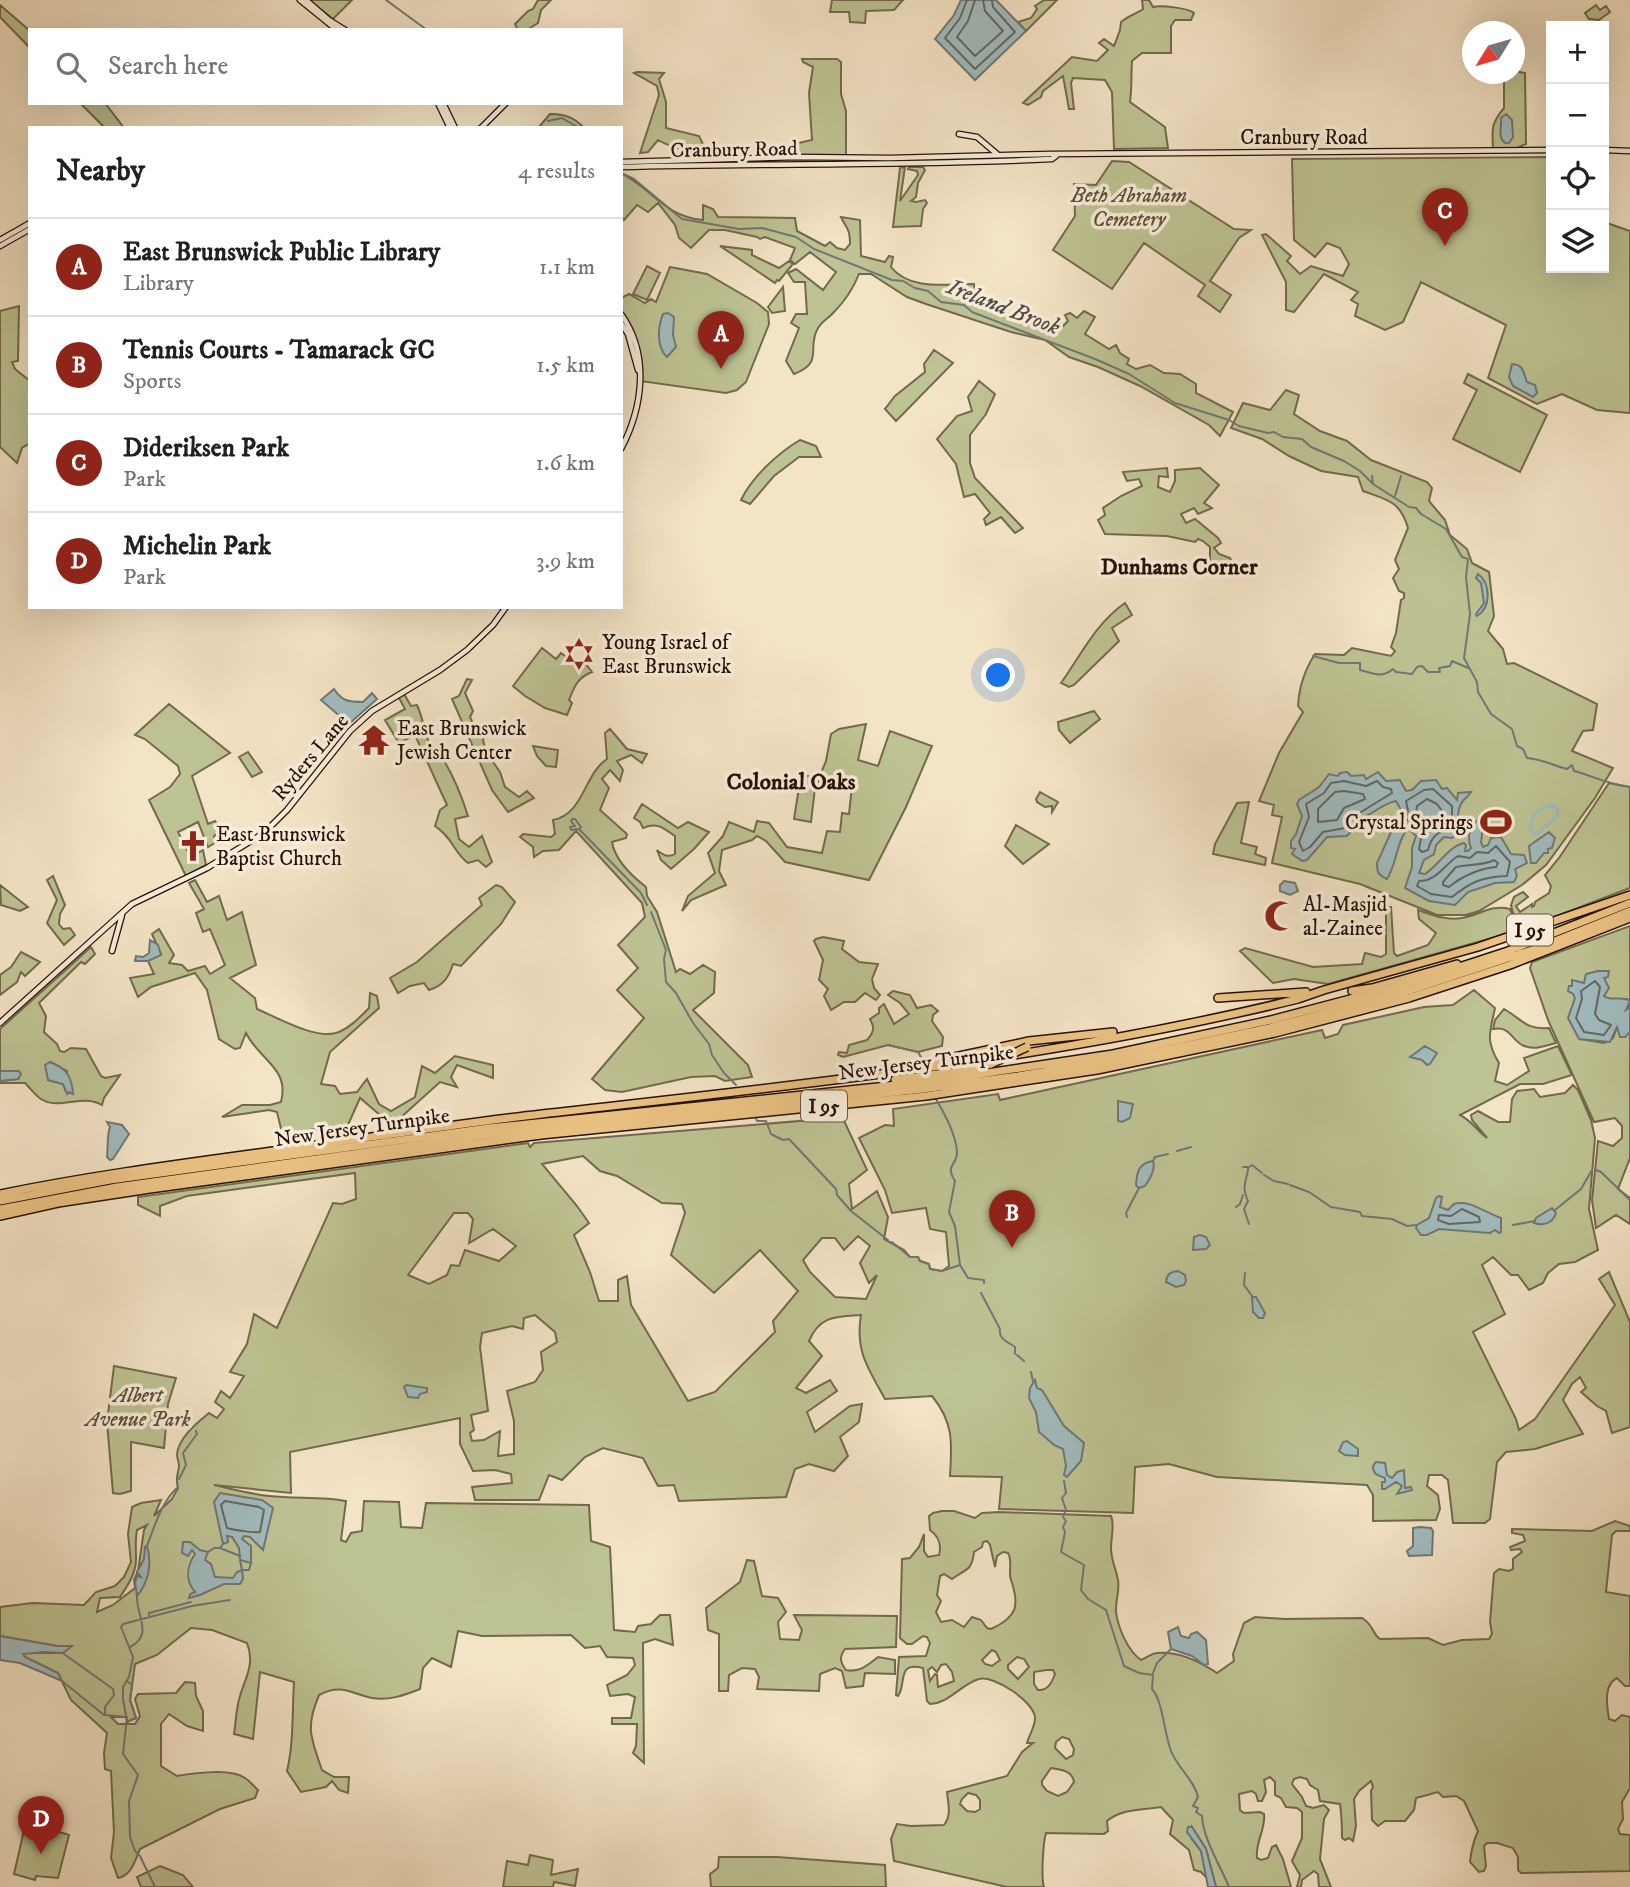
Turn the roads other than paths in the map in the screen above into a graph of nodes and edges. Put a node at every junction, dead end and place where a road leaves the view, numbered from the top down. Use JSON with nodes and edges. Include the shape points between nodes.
{"nodes":[{"id":1,"x":300,"y":0,"type":"edge"},
{"id":2,"x":306,"y":0,"type":"edge"},
{"id":3,"x":335,"y":28,"type":"edge"},
{"id":4,"x":342,"y":28,"type":"edge"},
{"id":5,"x":442,"y":105,"type":"edge"},
{"id":6,"x":504,"y":105,"type":"edge"},
{"id":7,"x":451,"y":126,"type":"edge"},
{"id":8,"x":483,"y":126,"type":"edge"},
{"id":9,"x":958,"y":134,"type":"dead end"},
{"id":10,"x":1546,"y":150,"type":"edge"},
{"id":11,"x":1609,"y":150,"type":"edge"},
{"id":12,"x":1630,"y":150,"type":"edge"},
{"id":13,"x":1001,"y":156,"type":"junction"},
{"id":14,"x":1056,"y":156,"type":"junction"},
{"id":15,"x":623,"y":162,"type":"edge"},
{"id":16,"x":623,"y":167,"type":"edge"},
{"id":17,"x":28,"y":224,"type":"edge"},
{"id":18,"x":28,"y":230,"type":"edge"},
{"id":19,"x":0,"y":240,"type":"edge"},
{"id":20,"x":0,"y":246,"type":"edge"},
{"id":21,"x":623,"y":317,"type":"edge"},
{"id":22,"x":623,"y":326,"type":"edge"},
{"id":23,"x":640,"y":381,"type":"junction"},
{"id":24,"x":623,"y":445,"type":"edge"},
{"id":25,"x":505,"y":609,"type":"edge"},
{"id":26,"x":1630,"y":895,"type":"edge"},
{"id":27,"x":1630,"y":903,"type":"edge"},
{"id":28,"x":124,"y":911,"type":"junction"},
{"id":29,"x":1630,"y":911,"type":"edge"},
{"id":30,"x":1630,"y":918,"type":"edge"},
{"id":31,"x":112,"y":951,"type":"dead end"},
{"id":32,"x":1508,"y":951,"type":"junction"},
{"id":33,"x":1324,"y":990,"type":"junction"},
{"id":34,"x":1352,"y":991,"type":"dead end"},
{"id":35,"x":1218,"y":998,"type":"dead end"},
{"id":36,"x":0,"y":1023,"type":"edge"},
{"id":37,"x":776,"y":1093,"type":"junction"},
{"id":38,"x":0,"y":1194,"type":"edge"},
{"id":39,"x":0,"y":1201,"type":"edge"},
{"id":40,"x":0,"y":1209,"type":"edge"},
{"id":41,"x":0,"y":1216,"type":"edge"}],
"edges":[{"from":1,"to":3,"type":"main road"},
{"from":2,"to":4,"type":"main road"},
{"from":5,"to":7,"type":"main road"},
{"from":6,"to":8,"type":"main road"},
{"from":9,"to":13,"type":"main road","via":[[972,135]]},
{"from":10,"to":14,"type":"main road","name":"Cranbury Road"},
{"from":11,"to":12,"type":"main road"},
{"from":13,"to":14,"type":"main road","name":"Cranbury Road"},
{"from":13,"to":15,"type":"main road","name":"Cranbury Road"},
{"from":14,"to":16,"type":"main road","name":"Cranbury Road","via":[[953,163]]},
{"from":17,"to":19,"type":"main road"},
{"from":18,"to":20,"type":"main road"},
{"from":21,"to":23,"type":"main road","via":[[636,343]]},
{"from":22,"to":23,"type":"main road"},
{"from":23,"to":24,"type":"main road","via":[[633,425]]},
{"from":25,"to":28,"type":"main road","name":"Ryders Lane","via":[[467,650],[365,717],[264,833]]},
{"from":26,"to":33,"type":"highway","name":"New Jersey Turnpike","number":"I 95","via":[[1478,947]]},
{"from":27,"to":32,"type":"highway","name":"New Jersey Turnpike","number":"I 95"},
{"from":28,"to":31,"type":"main road"},
{"from":28,"to":36,"type":"main road","name":"Ryders Lane"},
{"from":29,"to":40,"type":"highway","name":"New Jersey Turnpike","number":"I 95","via":[[1411,990],[1283,1025],[1133,1057],[951,1086],[476,1137],[117,1187]]},
{"from":30,"to":41,"type":"highway","name":"New Jersey Turnpike","number":"I 95","via":[[1409,998],[1275,1034],[1042,1080],[503,1140],[121,1193]]},
{"from":32,"to":34,"type":"highway"},
{"from":32,"to":37,"type":"highway","name":"New Jersey Turnpike","number":"I 95","via":[[1331,1005],[1137,1049],[934,1081]]},
{"from":33,"to":35,"type":"highway"},
{"from":33,"to":37,"type":"highway","name":"New Jersey Turnpike","number":"I 95","via":[[1117,1038]]},
{"from":37,"to":37,"type":"highway","bridge":true,"via":[[1029,1041],[1113,1032],[1027,1047],[991,1064],[957,1072]]},
{"from":37,"to":38,"type":"highway","name":"New Jersey Turnpike","number":"I 95","via":[[488,1121],[138,1169]]},
{"from":37,"to":39,"type":"highway","name":"New Jersey Turnpike","number":"I 95","via":[[475,1129],[110,1180]]}]}
